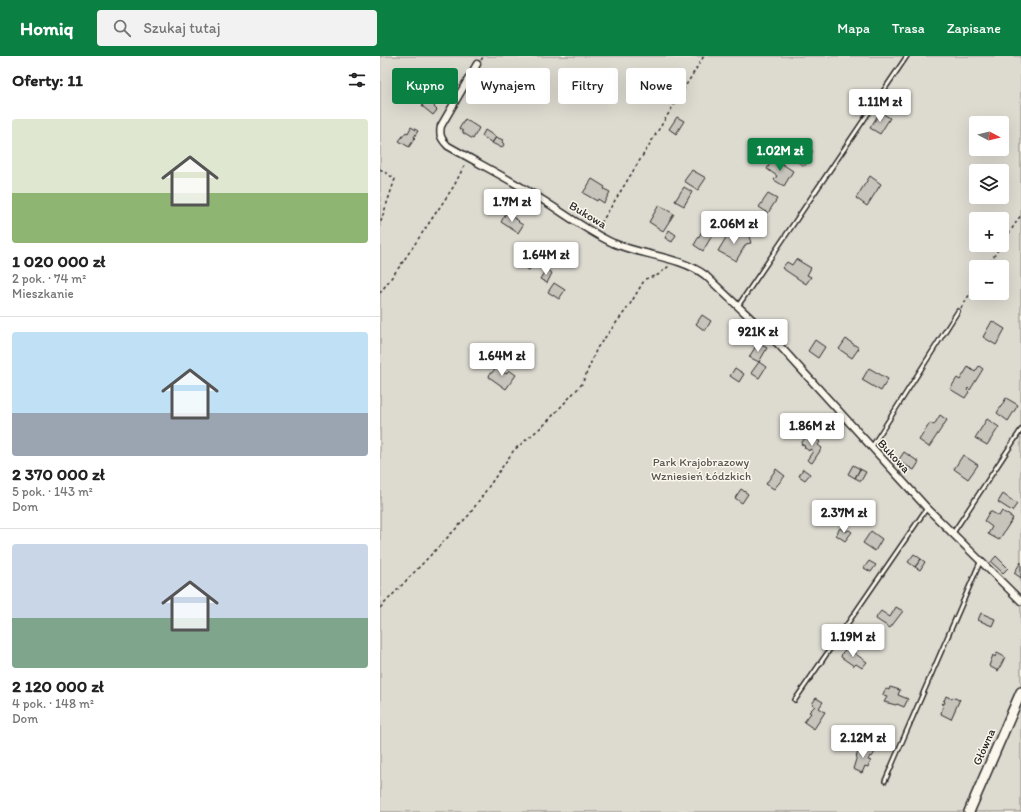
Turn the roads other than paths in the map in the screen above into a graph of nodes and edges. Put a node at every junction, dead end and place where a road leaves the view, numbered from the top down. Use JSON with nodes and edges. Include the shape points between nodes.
{"nodes":[{"id":1,"x":907,"y":56,"type":"edge"},
{"id":2,"x":477,"y":64,"type":"dead end"},
{"id":3,"x":738,"y":306,"type":"junction"},
{"id":4,"x":958,"y":311,"type":"road end"},
{"id":5,"x":1021,"y":430,"type":"edge"},
{"id":6,"x":871,"y":448,"type":"junction"},
{"id":7,"x":926,"y":508,"type":"junction"},
{"id":8,"x":953,"y":534,"type":"junction"},
{"id":9,"x":981,"y":560,"type":"junction"},
{"id":10,"x":1021,"y":601,"type":"edge"},
{"id":11,"x":1021,"y":692,"type":"edge"},
{"id":12,"x":795,"y":700,"type":"dead end"},
{"id":13,"x":885,"y":781,"type":"dead end"},
{"id":14,"x":969,"y":812,"type":"edge"}],
"edges":[{"from":1,"to":3,"type":"lane"},
{"from":2,"to":3,"type":"street","name":"Bukowa","via":[[441,126],[439,133],[448,146],[594,233],[627,248],[698,270]]},
{"from":3,"to":6,"type":"street","name":"Bukowa","via":[[779,345]]},
{"from":4,"to":6,"type":"lane"},
{"from":5,"to":8,"type":"lane"},
{"from":6,"to":7,"type":"street","name":"Bukowa"},
{"from":7,"to":8,"type":"street","name":"Bukowa"},
{"from":7,"to":12,"type":"lane"},
{"from":8,"to":9,"type":"street","name":"Bukowa"},
{"from":9,"to":10,"type":"street","name":"Bukowa"},
{"from":9,"to":13,"type":"lane"},
{"from":11,"to":14,"type":"street","name":"Główna"}]}
